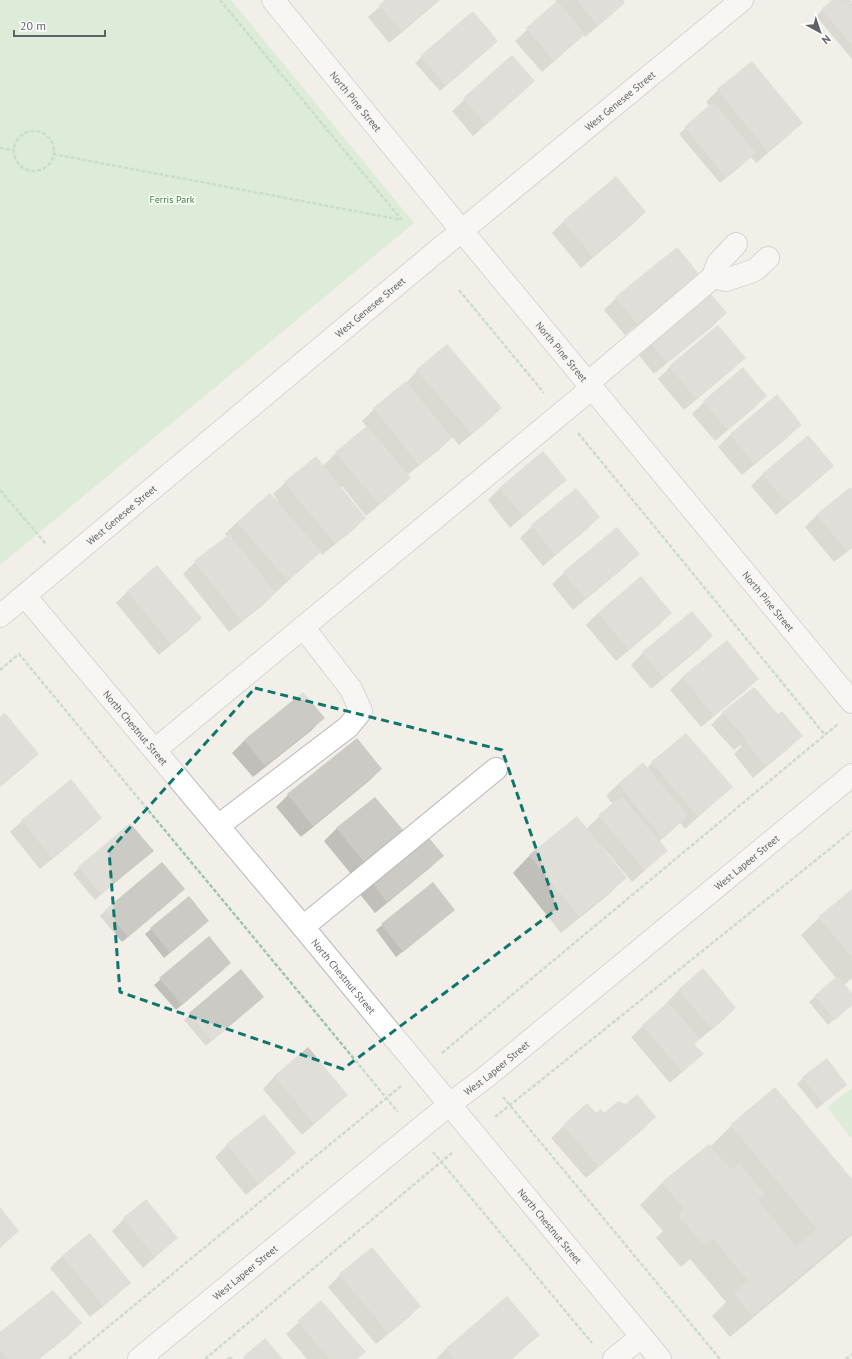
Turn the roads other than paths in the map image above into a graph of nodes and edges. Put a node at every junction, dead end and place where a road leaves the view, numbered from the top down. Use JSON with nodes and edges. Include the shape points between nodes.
{"nodes":[{"id":1,"x":273,"y":0,"type":"edge"},
{"id":2,"x":742,"y":0,"type":"edge"},
{"id":3,"x":462,"y":231,"type":"junction"},
{"id":4,"x":736,"y":244,"type":"dead end"},
{"id":5,"x":768,"y":258,"type":"dead end"},
{"id":6,"x":712,"y":277,"type":"junction"},
{"id":7,"x":590,"y":385,"type":"junction"},
{"id":8,"x":25,"y":596,"type":"junction"},
{"id":9,"x":0,"y":616,"type":"edge"},
{"id":10,"x":303,"y":627,"type":"junction"},
{"id":11,"x":849,"y":696,"type":"edge"},
{"id":12,"x":155,"y":750,"type":"junction"},
{"id":13,"x":496,"y":769,"type":"dead end"},
{"id":14,"x":852,"y":775,"type":"edge"},
{"id":15,"x":218,"y":826,"type":"junction"},
{"id":16,"x":304,"y":927,"type":"junction"},
{"id":17,"x":450,"y":1104,"type":"junction"},
{"id":18,"x":641,"y":1337,"type":"junction"},
{"id":19,"x":139,"y":1359,"type":"edge"},
{"id":20,"x":614,"y":1359,"type":"edge"},
{"id":21,"x":660,"y":1359,"type":"edge"}],
"edges":[{"from":1,"to":3,"type":"street","name":"North Pine Street"},
{"from":2,"to":3,"type":"street","name":"West Genesee Street"},
{"from":3,"to":7,"type":"street","name":"North Pine Street"},
{"from":3,"to":8,"type":"street","name":"West Genesee Street"},
{"from":4,"to":6,"type":"street","via":[[718,263]]},
{"from":5,"to":6,"type":"street","via":[[755,270],[726,280]]},
{"from":6,"to":7,"type":"street"},
{"from":7,"to":10,"type":"street","via":[[561,413]]},
{"from":7,"to":11,"type":"street","name":"North Pine Street"},
{"from":8,"to":9,"type":"street","name":"West Genesee Street"},
{"from":8,"to":12,"type":"street","name":"North Chestnut Street"},
{"from":10,"to":12,"type":"street"},
{"from":10,"to":15,"type":"street","via":[[351,689],[361,711],[348,727]]},
{"from":12,"to":15,"type":"street","name":"North Chestnut Street"},
{"from":13,"to":16,"type":"street"},
{"from":14,"to":17,"type":"street","name":"West Lapeer Street"},
{"from":15,"to":16,"type":"street","name":"North Chestnut Street"},
{"from":16,"to":17,"type":"street","name":"North Chestnut Street"},
{"from":17,"to":18,"type":"street","name":"North Chestnut Street"},
{"from":17,"to":19,"type":"street","name":"West Lapeer Street"},
{"from":18,"to":20,"type":"street"},
{"from":18,"to":21,"type":"street","name":"North Chestnut Street"}]}
